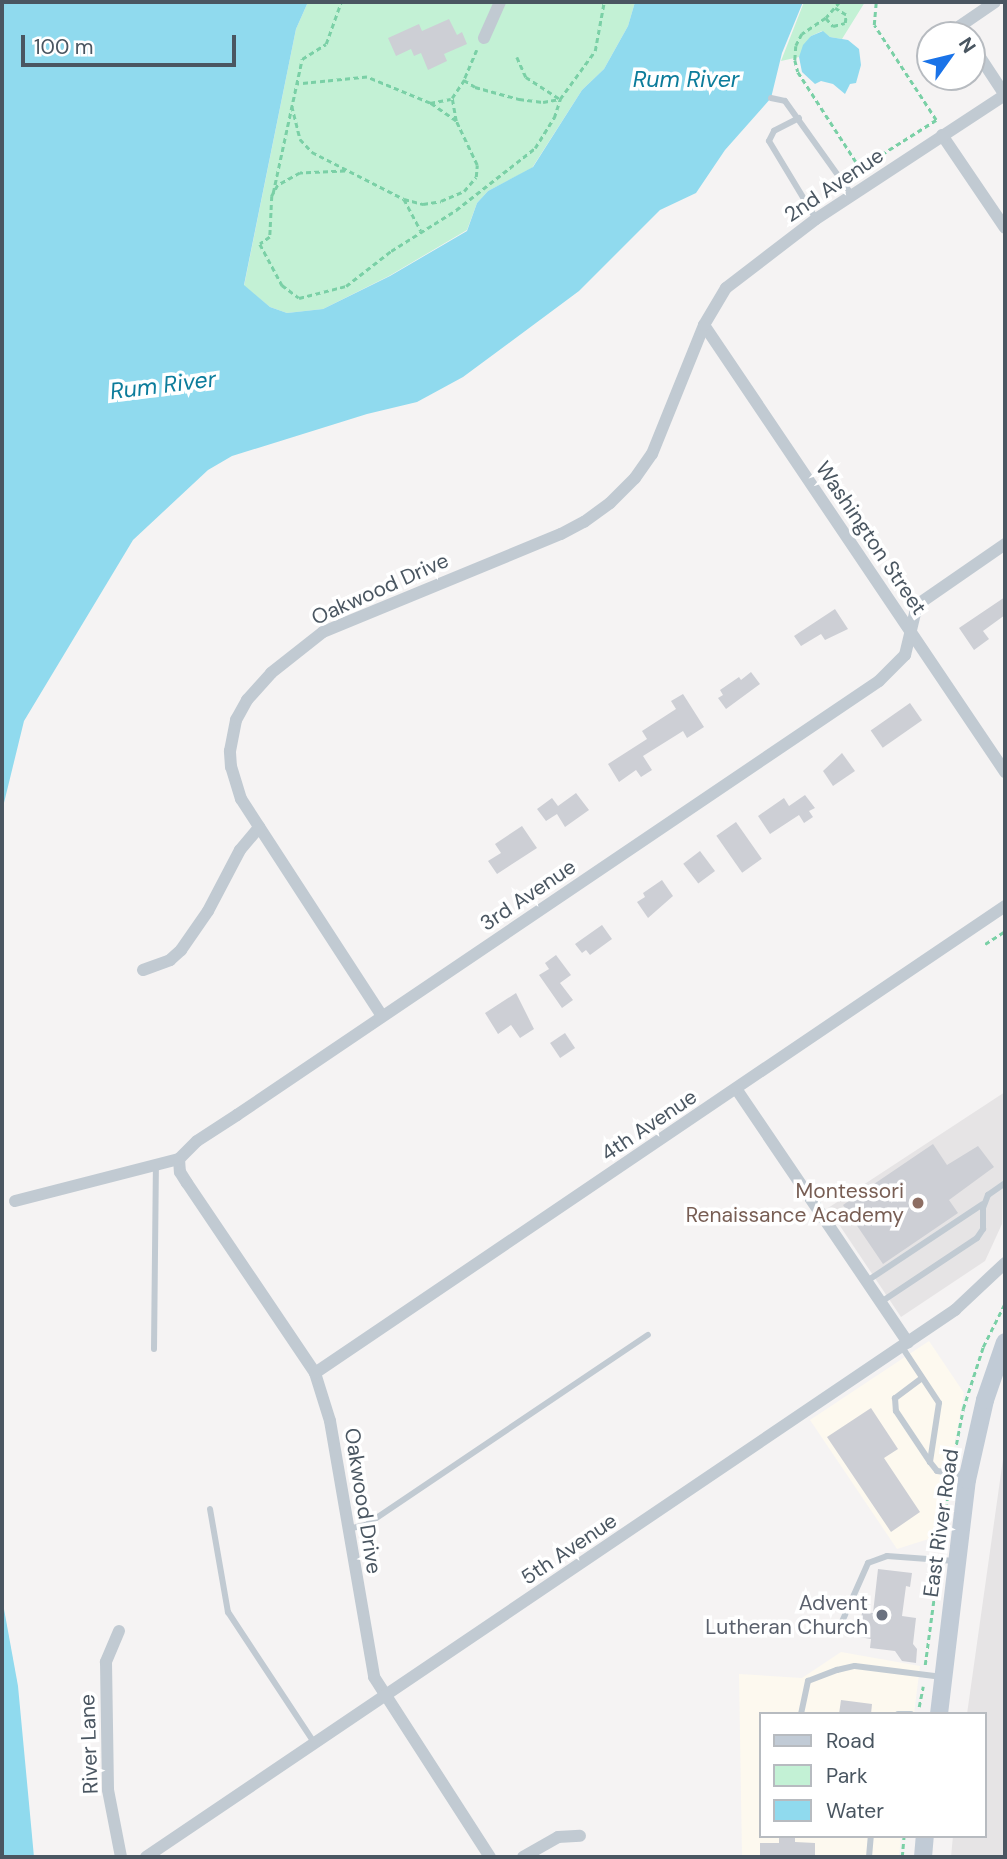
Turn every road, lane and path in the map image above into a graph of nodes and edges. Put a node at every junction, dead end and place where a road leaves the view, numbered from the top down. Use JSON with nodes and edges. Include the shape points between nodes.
{"nodes":[{"id":1,"x":341,"y":2,"type":"edge"},
{"id":2,"x":500,"y":2,"type":"edge"},
{"id":3,"x":604,"y":2,"type":"edge"},
{"id":4,"x":840,"y":2,"type":"edge"},
{"id":5,"x":876,"y":2,"type":"edge"},
{"id":6,"x":995,"y":2,"type":"edge"},
{"id":7,"x":835,"y":8,"type":"junction"},
{"id":8,"x":826,"y":18,"type":"junction"},
{"id":9,"x":967,"y":21,"type":"edge"},
{"id":10,"x":484,"y":38,"type":"joint"},
{"id":11,"x":517,"y":57,"type":"dead end"},
{"id":12,"x":986,"y":66,"type":"edge"},
{"id":13,"x":464,"y":80,"type":"junction"},
{"id":14,"x":297,"y":84,"type":"junction"},
{"id":15,"x":1005,"y":95,"type":"edge"},
{"id":16,"x":771,"y":98,"type":"dead end"},
{"id":17,"x":452,"y":99,"type":"junction"},
{"id":18,"x":560,"y":99,"type":"junction"},
{"id":19,"x":430,"y":103,"type":"junction"},
{"id":20,"x":292,"y":106,"type":"junction"},
{"id":21,"x":799,"y":118,"type":"junction"},
{"id":22,"x":456,"y":121,"type":"junction"},
{"id":23,"x":942,"y":135,"type":"junction"},
{"id":24,"x":860,"y":168,"type":"junction"},
{"id":25,"x":345,"y":171,"type":"junction"},
{"id":26,"x":855,"y":193,"type":"junction"},
{"id":27,"x":272,"y":196,"type":"junction"},
{"id":28,"x":404,"y":199,"type":"junction"},
{"id":29,"x":816,"y":219,"type":"junction"},
{"id":30,"x":1005,"y":228,"type":"edge"},
{"id":31,"x":421,"y":231,"type":"junction"},
{"id":32,"x":704,"y":325,"type":"junction"},
{"id":33,"x":1005,"y":544,"type":"edge"},
{"id":34,"x":909,"y":629,"type":"junction"},
{"id":35,"x":1005,"y":772,"type":"edge"},
{"id":36,"x":259,"y":827,"type":"junction"},
{"id":37,"x":1005,"y":907,"type":"edge"},
{"id":38,"x":1005,"y":931,"type":"edge"},
{"id":39,"x":985,"y":944,"type":"dead end"},
{"id":40,"x":143,"y":971,"type":"dead end"},
{"id":41,"x":382,"y":1016,"type":"junction"},
{"id":42,"x":737,"y":1090,"type":"junction"},
{"id":43,"x":179,"y":1159,"type":"junction"},
{"id":44,"x":156,"y":1167,"type":"junction"},
{"id":45,"x":1005,"y":1183,"type":"edge"},
{"id":46,"x":1005,"y":1197,"type":"edge"},
{"id":47,"x":15,"y":1201,"type":"dead end"},
{"id":48,"x":985,"y":1203,"type":"junction"},
{"id":49,"x":1005,"y":1231,"type":"edge"},
{"id":50,"x":1005,"y":1263,"type":"edge"},
{"id":51,"x":866,"y":1281,"type":"junction"},
{"id":52,"x":881,"y":1303,"type":"junction"},
{"id":53,"x":648,"y":1335,"type":"dead end"},
{"id":54,"x":1005,"y":1342,"type":"edge"},
{"id":55,"x":905,"y":1345,"type":"junction"},
{"id":56,"x":154,"y":1349,"type":"dead end"},
{"id":57,"x":315,"y":1373,"type":"junction"},
{"id":58,"x":922,"y":1378,"type":"junction"},
{"id":59,"x":930,"y":1462,"type":"junction"},
{"id":60,"x":968,"y":1475,"type":"junction"},
{"id":61,"x":210,"y":1509,"type":"dead end"},
{"id":62,"x":348,"y":1529,"type":"junction"},
{"id":63,"x":957,"y":1561,"type":"junction"},
{"id":64,"x":841,"y":1624,"type":"dead end"},
{"id":65,"x":119,"y":1631,"type":"dead end"},
{"id":66,"x":944,"y":1677,"type":"junction"},
{"id":67,"x":384,"y":1696,"type":"junction"},
{"id":68,"x":801,"y":1712,"type":"edge"},
{"id":69,"x":939,"y":1712,"type":"edge"},
{"id":70,"x":315,"y":1744,"type":"junction"},
{"id":71,"x":580,"y":1836,"type":"dead end"},
{"id":72,"x":871,"y":1838,"type":"edge"},
{"id":73,"x":904,"y":1838,"type":"edge"},
{"id":74,"x":925,"y":1838,"type":"edge"},
{"id":75,"x":121,"y":1857,"type":"edge"},
{"id":76,"x":146,"y":1857,"type":"edge"},
{"id":77,"x":490,"y":1857,"type":"edge"},
{"id":78,"x":523,"y":1857,"type":"edge"},
{"id":79,"x":869,"y":1857,"type":"edge"},
{"id":80,"x":902,"y":1857,"type":"edge"},
{"id":81,"x":923,"y":1857,"type":"edge"}],
"edges":[{"from":1,"to":14,"type":"path","via":[[326,44],[302,60]]},
{"from":2,"to":10,"type":"street"},
{"from":3,"to":18,"type":"path","via":[[595,51]]},
{"from":4,"to":7,"type":"path"},
{"from":5,"to":24,"type":"path","via":[[874,25],[936,120]]},
{"from":6,"to":9,"type":"street"},
{"from":7,"to":8,"type":"path"},
{"from":7,"to":8,"type":"path","via":[[846,15],[843,26],[832,26]]},
{"from":8,"to":24,"type":"path","via":[[802,34],[794,60]]},
{"from":10,"to":13,"type":"path"},
{"from":11,"to":18,"type":"path","via":[[526,77]]},
{"from":12,"to":15,"type":"street"},
{"from":13,"to":17,"type":"path"},
{"from":13,"to":18,"type":"path","via":[[519,99]]},
{"from":14,"to":19,"type":"path","via":[[368,77]]},
{"from":14,"to":20,"type":"path"},
{"from":15,"to":23,"type":"street","name":"2nd Avenue"},
{"from":16,"to":21,"type":"lane","via":[[785,101]]},
{"from":17,"to":19,"type":"path"},
{"from":17,"to":22,"type":"path"},
{"from":18,"to":31,"type":"path","via":[[535,148],[456,210]]},
{"from":19,"to":22,"type":"path"},
{"from":20,"to":25,"type":"path","via":[[300,139],[312,152]]},
{"from":20,"to":27,"type":"path"},
{"from":21,"to":26,"type":"lane"},
{"from":21,"to":29,"type":"lane","via":[[774,131],[769,141]]},
{"from":22,"to":28,"type":"path","via":[[477,165],[476,177],[464,191],[441,201],[422,204]]},
{"from":23,"to":26,"type":"street","name":"2nd Avenue"},
{"from":23,"to":30,"type":"street"},
{"from":24,"to":26,"type":"path","via":[[852,176]]},
{"from":25,"to":27,"type":"path","via":[[300,173],[278,186]]},
{"from":25,"to":28,"type":"path"},
{"from":26,"to":29,"type":"street","name":"2nd Avenue"},
{"from":27,"to":31,"type":"path","via":[[270,237],[260,244],[282,285],[299,298],[346,286]]},
{"from":28,"to":31,"type":"path"},
{"from":29,"to":32,"type":"street","name":"2nd Avenue","via":[[726,288]]},
{"from":32,"to":34,"type":"street","name":"Washington Street"},
{"from":32,"to":36,"type":"street","name":"Oakwood Drive","via":[[652,454],[610,503],[561,534],[323,632],[258,686],[236,720],[230,751],[235,784]]},
{"from":33,"to":34,"type":"street","name":"3rd Avenue","via":[[917,605]]},
{"from":34,"to":35,"type":"street","name":"Washington Street"},
{"from":34,"to":41,"type":"street","name":"3rd Avenue","via":[[905,655],[879,681]]},
{"from":36,"to":40,"type":"street","via":[[240,850],[181,950]]},
{"from":36,"to":41,"type":"street","name":"Oakwood Drive"},
{"from":37,"to":42,"type":"street","name":"4th Avenue"},
{"from":38,"to":39,"type":"path"},
{"from":41,"to":43,"type":"street","name":"3rd Avenue","via":[[197,1141]]},
{"from":42,"to":51,"type":"street"},
{"from":42,"to":57,"type":"street","name":"4th Avenue"},
{"from":43,"to":44,"type":"street","name":"3rd Avenue"},
{"from":43,"to":57,"type":"street","name":"Oakwood Drive","via":[[187,1183]]},
{"from":44,"to":47,"type":"street","name":"3rd Avenue"},
{"from":44,"to":56,"type":"lane"},
{"from":45,"to":48,"type":"lane","via":[[992,1190]]},
{"from":46,"to":49,"type":"path"},
{"from":48,"to":51,"type":"lane"},
{"from":48,"to":52,"type":"lane","via":[[983,1229],[977,1238]]},
{"from":50,"to":55,"type":"street","name":"5th Avenue","via":[[971,1297]]},
{"from":51,"to":52,"type":"street"},
{"from":52,"to":55,"type":"street"},
{"from":53,"to":62,"type":"lane","via":[[366,1525]]},
{"from":54,"to":60,"type":"main road","name":"East River Road","via":[[985,1400]]},
{"from":55,"to":58,"type":"lane"},
{"from":55,"to":67,"type":"street","name":"5th Avenue"},
{"from":57,"to":62,"type":"street","name":"Oakwood Drive","via":[[330,1421]]},
{"from":58,"to":59,"type":"lane","via":[[939,1403]]},
{"from":58,"to":59,"type":"lane","via":[[895,1398],[896,1411]]},
{"from":59,"to":60,"type":"lane","via":[[937,1471]]},
{"from":60,"to":63,"type":"main road","name":"East River Road"},
{"from":61,"to":70,"type":"lane","via":[[228,1612]]},
{"from":62,"to":67,"type":"street","name":"Oakwood Drive","via":[[368,1654]]},
{"from":63,"to":64,"type":"lane","via":[[887,1556],[868,1563]]},
{"from":63,"to":66,"type":"main road","name":"East River Road"},
{"from":65,"to":75,"type":"street","name":"River Lane","via":[[106,1662],[108,1790]]},
{"from":66,"to":68,"type":"lane","via":[[855,1666],[837,1670],[808,1681]]},
{"from":66,"to":69,"type":"main road","name":"East River Road"},
{"from":67,"to":70,"type":"street","name":"5th Avenue"},
{"from":67,"to":77,"type":"street","name":"Oakwood Drive"},
{"from":70,"to":76,"type":"street","name":"5th Avenue"},
{"from":71,"to":78,"type":"street","via":[[558,1837]]},
{"from":72,"to":79,"type":"lane"},
{"from":73,"to":80,"type":"path"},
{"from":74,"to":81,"type":"main road"}]}
